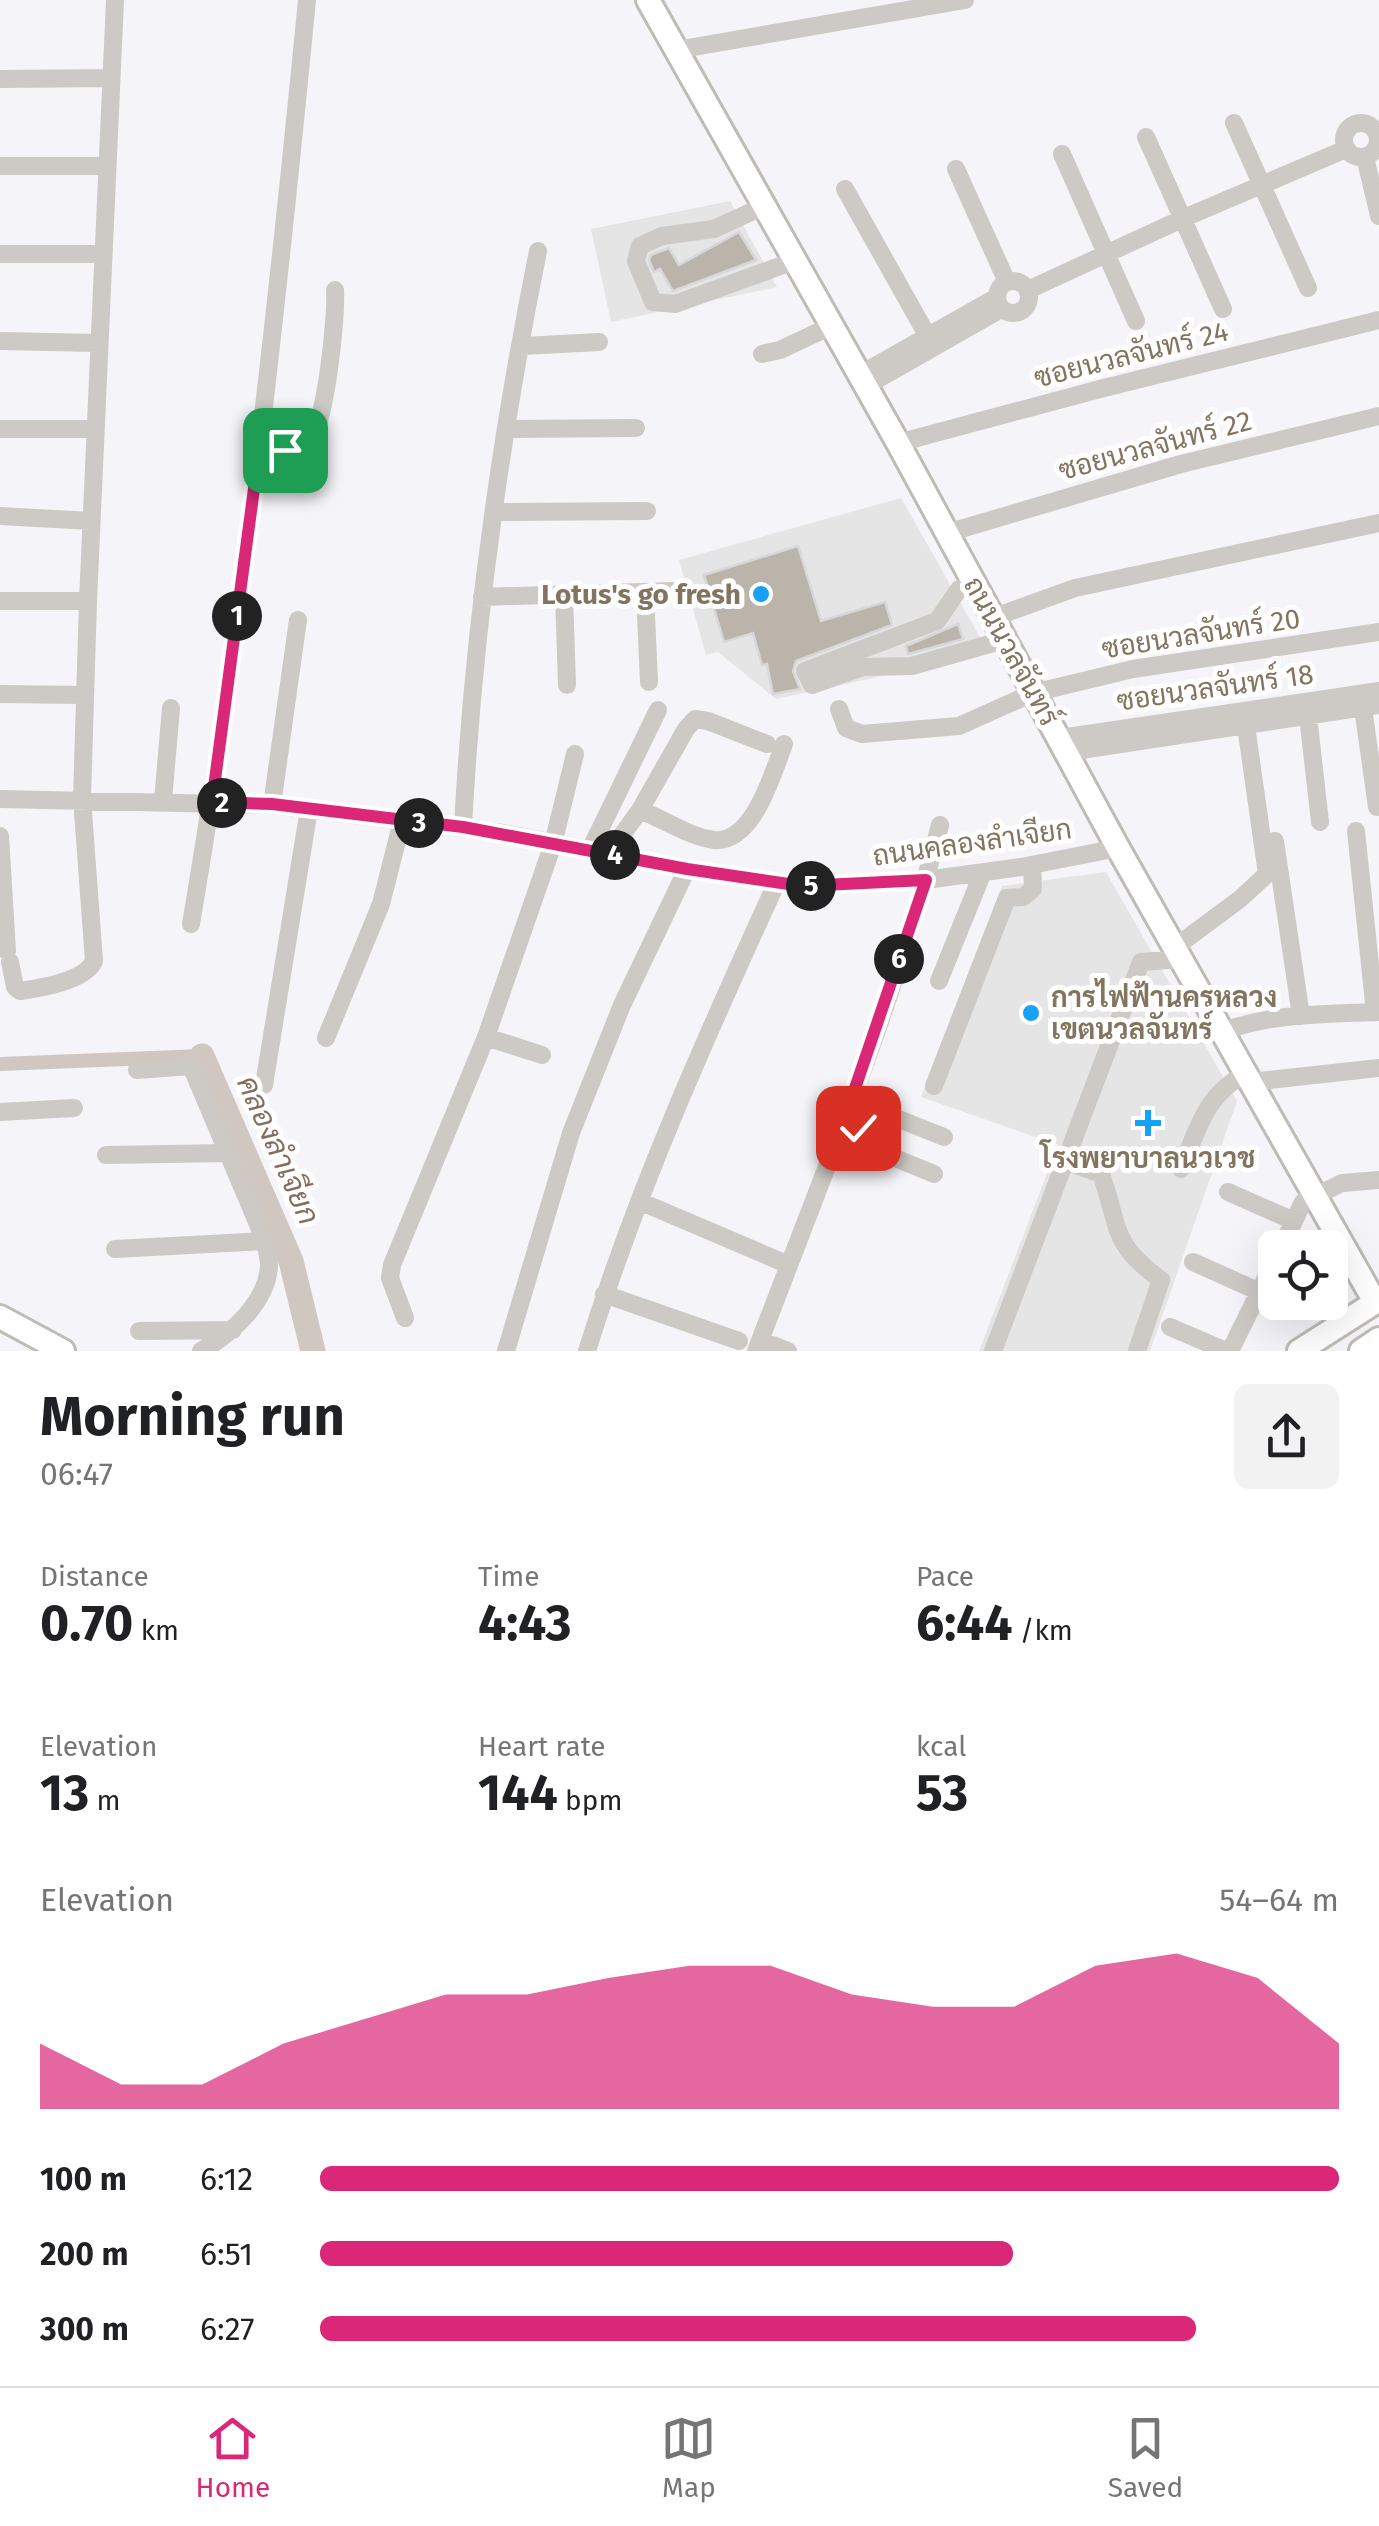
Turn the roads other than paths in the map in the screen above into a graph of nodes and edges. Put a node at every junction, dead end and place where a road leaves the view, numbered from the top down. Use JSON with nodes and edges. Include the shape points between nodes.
{"nodes":[{"id":1,"x":115,"y":0,"type":"edge"},
{"id":2,"x":307,"y":0,"type":"edge"},
{"id":3,"x":648,"y":0,"type":"edge"},
{"id":4,"x":965,"y":0,"type":"edge"},
{"id":5,"x":676,"y":50,"type":"junction"},
{"id":6,"x":110,"y":78,"type":"junction"},
{"id":7,"x":0,"y":79,"type":"edge"},
{"id":8,"x":1234,"y":123,"type":"dead end"},
{"id":9,"x":1146,"y":137,"type":"dead end"},
{"id":10,"x":1379,"y":137,"type":"edge"},
{"id":11,"x":1346,"y":149,"type":"junction"},
{"id":12,"x":1062,"y":154,"type":"dead end"},
{"id":13,"x":1366,"y":157,"type":"junction"},
{"id":14,"x":0,"y":166,"type":"edge"},
{"id":15,"x":106,"y":166,"type":"junction"},
{"id":16,"x":956,"y":169,"type":"dead end"},
{"id":17,"x":1264,"y":185,"type":"junction"},
{"id":18,"x":845,"y":189,"type":"dead end"},
{"id":19,"x":762,"y":207,"type":"junction"},
{"id":20,"x":1379,"y":216,"type":"edge"},
{"id":21,"x":1184,"y":218,"type":"junction"},
{"id":22,"x":538,"y":251,"type":"dead end"},
{"id":23,"x":0,"y":254,"type":"edge"},
{"id":24,"x":102,"y":254,"type":"junction"},
{"id":25,"x":1106,"y":255,"type":"junction"},
{"id":26,"x":794,"y":261,"type":"junction"},
{"id":27,"x":1308,"y":288,"type":"dead end"},
{"id":28,"x":335,"y":290,"type":"dead end"},
{"id":29,"x":1028,"y":290,"type":"junction"},
{"id":30,"x":1002,"y":296,"type":"junction"},
{"id":31,"x":1223,"y":310,"type":"dead end"},
{"id":32,"x":1379,"y":320,"type":"edge"},
{"id":33,"x":1136,"y":321,"type":"dead end"},
{"id":34,"x":832,"y":326,"type":"junction"},
{"id":35,"x":927,"y":335,"type":"junction"},
{"id":36,"x":0,"y":341,"type":"edge"},
{"id":37,"x":600,"y":342,"type":"dead end"},
{"id":38,"x":98,"y":343,"type":"junction"},
{"id":39,"x":522,"y":346,"type":"junction"},
{"id":40,"x":762,"y":354,"type":"dead end"},
{"id":41,"x":863,"y":380,"type":"junction"},
{"id":42,"x":1379,"y":416,"type":"edge"},
{"id":43,"x":636,"y":428,"type":"dead end"},
{"id":44,"x":0,"y":429,"type":"edge"},
{"id":45,"x":95,"y":429,"type":"junction"},
{"id":46,"x":508,"y":429,"type":"junction"},
{"id":47,"x":260,"y":444,"type":"junction"},
{"id":48,"x":898,"y":444,"type":"junction"},
{"id":49,"x":647,"y":511,"type":"dead end"},
{"id":50,"x":496,"y":512,"type":"junction"},
{"id":51,"x":0,"y":516,"type":"edge"},
{"id":52,"x":91,"y":521,"type":"junction"},
{"id":53,"x":1379,"y":523,"type":"edge"},
{"id":54,"x":946,"y":533,"type":"junction"},
{"id":55,"x":974,"y":582,"type":"junction"},
{"id":56,"x":673,"y":591,"type":"dead end"},
{"id":57,"x":645,"y":592,"type":"junction"},
{"id":58,"x":564,"y":594,"type":"junction"},
{"id":59,"x":482,"y":598,"type":"junction"},
{"id":60,"x":0,"y":601,"type":"edge"},
{"id":61,"x":88,"y":601,"type":"junction"},
{"id":62,"x":992,"y":618,"type":"junction"},
{"id":63,"x":298,"y":620,"type":"dead end"},
{"id":64,"x":1379,"y":632,"type":"edge"},
{"id":65,"x":1004,"y":640,"type":"junction"},
{"id":66,"x":649,"y":682,"type":"dead end"},
{"id":67,"x":567,"y":685,"type":"dead end"},
{"id":68,"x":1379,"y":691,"type":"edge"},
{"id":69,"x":1033,"y":693,"type":"junction"},
{"id":70,"x":0,"y":694,"type":"edge"},
{"id":71,"x":85,"y":695,"type":"junction"},
{"id":72,"x":1371,"y":706,"type":"edge"},
{"id":73,"x":171,"y":708,"type":"dead end"},
{"id":74,"x":840,"y":709,"type":"dead end"},
{"id":75,"x":658,"y":710,"type":"dead end"},
{"id":76,"x":1308,"y":716,"type":"junction"},
{"id":77,"x":1247,"y":733,"type":"dead end"},
{"id":78,"x":1064,"y":745,"type":"junction"},
{"id":79,"x":576,"y":754,"type":"dead end"},
{"id":80,"x":82,"y":798,"type":"junction"},
{"id":81,"x":0,"y":799,"type":"edge"},
{"id":82,"x":163,"y":801,"type":"junction"},
{"id":83,"x":212,"y":802,"type":"junction"},
{"id":84,"x":272,"y":804,"type":"junction"},
{"id":85,"x":1377,"y":806,"type":"edge"},
{"id":86,"x":309,"y":809,"type":"junction"},
{"id":87,"x":640,"y":810,"type":"junction"},
{"id":88,"x":402,"y":821,"type":"junction"},
{"id":89,"x":1320,"y":822,"type":"dead end"},
{"id":90,"x":940,"y":825,"type":"dead end"},
{"id":91,"x":463,"y":827,"type":"junction"},
{"id":92,"x":1356,"y":831,"type":"dead end"},
{"id":93,"x":0,"y":836,"type":"edge"},
{"id":94,"x":1275,"y":841,"type":"dead end"},
{"id":95,"x":553,"y":844,"type":"junction"},
{"id":96,"x":1118,"y":848,"type":"junction"},
{"id":97,"x":599,"y":852,"type":"junction"},
{"id":98,"x":1032,"y":865,"type":"junction"},
{"id":99,"x":687,"y":869,"type":"junction"},
{"id":100,"x":982,"y":872,"type":"junction"},
{"id":101,"x":926,"y":880,"type":"junction"},
{"id":102,"x":776,"y":884,"type":"junction"},
{"id":103,"x":191,"y":924,"type":"dead end"},
{"id":104,"x":1177,"y":953,"type":"junction"},
{"id":105,"x":939,"y":980,"type":"dead end"},
{"id":106,"x":1377,"y":1012,"type":"edge"},
{"id":107,"x":1301,"y":1016,"type":"junction"},
{"id":108,"x":1221,"y":1032,"type":"junction"},
{"id":109,"x":486,"y":1037,"type":"junction"},
{"id":110,"x":326,"y":1038,"type":"dead end"},
{"id":111,"x":542,"y":1056,"type":"dead end"},
{"id":112,"x":1379,"y":1068,"type":"edge"},
{"id":113,"x":138,"y":1070,"type":"dead end"},
{"id":114,"x":1379,"y":1077,"type":"edge"},
{"id":115,"x":1250,"y":1082,"type":"junction"},
{"id":116,"x":264,"y":1085,"type":"dead end"},
{"id":117,"x":934,"y":1086,"type":"dead end"},
{"id":118,"x":858,"y":1103,"type":"junction"},
{"id":119,"x":74,"y":1108,"type":"dead end"},
{"id":120,"x":0,"y":1112,"type":"edge"},
{"id":121,"x":944,"y":1136,"type":"dead end"},
{"id":122,"x":228,"y":1153,"type":"junction"},
{"id":123,"x":106,"y":1155,"type":"dead end"},
{"id":124,"x":1065,"y":1160,"type":"junction"},
{"id":125,"x":1181,"y":1168,"type":"dead end"},
{"id":126,"x":934,"y":1174,"type":"dead end"},
{"id":127,"x":1379,"y":1180,"type":"edge"},
{"id":128,"x":1228,"y":1192,"type":"dead end"},
{"id":129,"x":1315,"y":1194,"type":"junction"},
{"id":130,"x":639,"y":1201,"type":"junction"},
{"id":131,"x":1294,"y":1220,"type":"junction"},
{"id":132,"x":1289,"y":1230,"type":"edge"},
{"id":133,"x":1328,"y":1230,"type":"edge"},
{"id":134,"x":265,"y":1241,"type":"junction"},
{"id":135,"x":116,"y":1249,"type":"dead end"},
{"id":136,"x":1193,"y":1262,"type":"dead end"},
{"id":137,"x":1348,"y":1263,"type":"edge"},
{"id":138,"x":789,"y":1264,"type":"junction"},
{"id":139,"x":1258,"y":1291,"type":"edge"},
{"id":140,"x":604,"y":1294,"type":"junction"},
{"id":141,"x":1258,"y":1296,"type":"edge"},
{"id":142,"x":1377,"y":1301,"type":"edge"},
{"id":143,"x":0,"y":1317,"type":"edge"},
{"id":144,"x":405,"y":1318,"type":"dead end"},
{"id":145,"x":1170,"y":1327,"type":"dead end"},
{"id":146,"x":233,"y":1330,"type":"junction"},
{"id":147,"x":139,"y":1331,"type":"dead end"},
{"id":148,"x":1379,"y":1339,"type":"edge"},
{"id":149,"x":764,"y":1347,"type":"edge"},
{"id":150,"x":209,"y":1349,"type":"edge"},
{"id":151,"x":63,"y":1351,"type":"edge"},
{"id":152,"x":506,"y":1351,"type":"edge"},
{"id":153,"x":587,"y":1351,"type":"edge"},
{"id":154,"x":992,"y":1351,"type":"edge"},
{"id":155,"x":1136,"y":1351,"type":"edge"},
{"id":156,"x":1228,"y":1351,"type":"edge"},
{"id":157,"x":1300,"y":1351,"type":"edge"},
{"id":158,"x":1362,"y":1351,"type":"edge"}],
"edges":[{"from":1,"to":6,"type":"street"},
{"from":2,"to":47,"type":"street"},
{"from":3,"to":5,"type":"main road","name":"ถนนนวลจันทร์"},
{"from":4,"to":5,"type":"street"},
{"from":5,"to":19,"type":"main road","name":"ถนนนวลจันทร์"},
{"from":6,"to":7,"type":"street"},
{"from":6,"to":15,"type":"street"},
{"from":8,"to":17,"type":"street"},
{"from":9,"to":21,"type":"street"},
{"from":10,"to":11,"type":"street","via":[[1366,124],[1354,124],[1344,138]]},
{"from":10,"to":13,"type":"street"},
{"from":11,"to":13,"type":"street"},
{"from":11,"to":17,"type":"street"},
{"from":12,"to":25,"type":"street"},
{"from":13,"to":20,"type":"street"},
{"from":14,"to":15,"type":"street"},
{"from":15,"to":24,"type":"street"},
{"from":16,"to":30,"type":"street"},
{"from":17,"to":21,"type":"street"},
{"from":17,"to":27,"type":"street"},
{"from":18,"to":35,"type":"street"},
{"from":19,"to":26,"type":"main road","name":"ถนนนวลจันทร์"},
{"from":19,"to":26,"type":"street","via":[[714,229],[640,246],[636,262],[649,296],[657,304],[675,304]]},
{"from":21,"to":25,"type":"street"},
{"from":21,"to":31,"type":"street"},
{"from":22,"to":39,"type":"street"},
{"from":23,"to":24,"type":"street"},
{"from":24,"to":38,"type":"street"},
{"from":25,"to":29,"type":"street"},
{"from":25,"to":33,"type":"street"},
{"from":26,"to":34,"type":"main road","name":"ถนนนวลจันทร์"},
{"from":28,"to":47,"type":"street","via":[[328,381],[313,439],[300,450]]},
{"from":29,"to":30,"type":"street","via":[[1018,281]]},
{"from":29,"to":30,"type":"street","via":[[1022,312],[1011,314]]},
{"from":30,"to":35,"type":"street"},
{"from":30,"to":41,"type":"street"},
{"from":32,"to":48,"type":"street","name":"ซอยนวลจันทร์ 24"},
{"from":34,"to":40,"type":"street"},
{"from":34,"to":41,"type":"main road","name":"ถนนนวลจันทร์"},
{"from":35,"to":41,"type":"street"},
{"from":36,"to":38,"type":"street"},
{"from":37,"to":39,"type":"street"},
{"from":38,"to":45,"type":"street"},
{"from":39,"to":46,"type":"street"},
{"from":41,"to":48,"type":"main road","name":"ถนนนวลจันทร์"},
{"from":42,"to":54,"type":"street","name":"ซอยนวลจันทร์ 22","via":[[1181,464]]},
{"from":43,"to":46,"type":"street"},
{"from":44,"to":45,"type":"street"},
{"from":45,"to":52,"type":"street"},
{"from":46,"to":50,"type":"street"},
{"from":47,"to":83,"type":"street"},
{"from":48,"to":54,"type":"main road","name":"ถนนนวลจันทร์"},
{"from":49,"to":50,"type":"street"},
{"from":50,"to":59,"type":"street"},
{"from":51,"to":52,"type":"street"},
{"from":52,"to":61,"type":"street"},
{"from":53,"to":62,"type":"street","via":[[1076,588]]},
{"from":54,"to":55,"type":"main road","name":"ถนนนวลจันทร์"},
{"from":55,"to":62,"type":"main road","name":"ถนนนวลจันทร์"},
{"from":55,"to":65,"type":"street","via":[[937,621],[805,670],[812,685],[862,667],[912,666]]},
{"from":56,"to":57,"type":"street"},
{"from":57,"to":58,"type":"street"},
{"from":57,"to":66,"type":"street"},
{"from":58,"to":59,"type":"street"},
{"from":58,"to":67,"type":"street"},
{"from":59,"to":91,"type":"street"},
{"from":60,"to":61,"type":"street"},
{"from":61,"to":71,"type":"street"},
{"from":62,"to":65,"type":"main road","name":"ถนนนวลจันทร์"},
{"from":63,"to":84,"type":"street"},
{"from":64,"to":69,"type":"street","name":"ซอยนวลจันทร์ 20","via":[[1133,669]]},
{"from":65,"to":69,"type":"main road","name":"ถนนนวลจันทร์"},
{"from":68,"to":78,"type":"street","name":"ซอยนวลจันทร์ 18"},
{"from":69,"to":74,"type":"street","name":"ซอยนวลจันทร์ 20","via":[[970,723],[881,732],[852,732]]},
{"from":69,"to":78,"type":"main road","name":"ถนนนวลจันทร์"},
{"from":70,"to":71,"type":"street"},
{"from":71,"to":80,"type":"street"},
{"from":72,"to":76,"type":"street"},
{"from":72,"to":85,"type":"street"},
{"from":73,"to":82,"type":"street"},
{"from":75,"to":97,"type":"street"},
{"from":76,"to":78,"type":"street"},
{"from":76,"to":89,"type":"street"},
{"from":77,"to":104,"type":"street","via":[[1267,874]]},
{"from":78,"to":96,"type":"main road","name":"ถนนนวลจันทร์"},
{"from":79,"to":95,"type":"street"},
{"from":80,"to":81,"type":"street","name":"ถนนคลองลำเจียก"},
{"from":80,"to":82,"type":"street","name":"ถนนคลองลำเจียก"},
{"from":80,"to":93,"type":"street","via":[[92,967],[75,977],[16,987]]},
{"from":82,"to":83,"type":"street","name":"ถนนคลองลำเจียก"},
{"from":83,"to":84,"type":"street","name":"ถนนคลองลำเจียก"},
{"from":83,"to":103,"type":"street"},
{"from":84,"to":86,"type":"street","name":"ถนนคลองลำเจียก"},
{"from":86,"to":88,"type":"street","name":"ถนนคลองลำเจียก"},
{"from":86,"to":116,"type":"street"},
{"from":87,"to":87,"type":"street","via":[[712,840],[730,839],[764,796],[775,744],[695,719]]},
{"from":87,"to":97,"type":"street"},
{"from":88,"to":91,"type":"street","name":"ถนนคลองลำเจียก"},
{"from":88,"to":110,"type":"street","via":[[381,904]]},
{"from":90,"to":101,"type":"street"},
{"from":91,"to":95,"type":"street","name":"ถนนคลองลำเจียก"},
{"from":92,"to":106,"type":"street"},
{"from":94,"to":107,"type":"street"},
{"from":95,"to":97,"type":"street","name":"ถนนคลองลำเจียก"},
{"from":95,"to":109,"type":"street"},
{"from":96,"to":98,"type":"street","name":"ถนนคลองลำเจียก"},
{"from":96,"to":104,"type":"main road","name":"ถนนนวลจันทร์"},
{"from":97,"to":99,"type":"street","name":"ถนนคลองลำเจียก"},
{"from":98,"to":100,"type":"street","name":"ถนนคลองลำเจียก"},
{"from":98,"to":117,"type":"street","via":[[1034,890],[1008,898]]},
{"from":99,"to":102,"type":"street","name":"ถนนคลองลำเจียก"},
{"from":99,"to":152,"type":"street","via":[[622,1005],[571,1134]]},
{"from":100,"to":101,"type":"street","name":"ถนนคลองลำเจียก"},
{"from":100,"to":105,"type":"street"},
{"from":101,"to":102,"type":"street","name":"ถนนคลองลำเจียก"},
{"from":101,"to":118,"type":"street"},
{"from":102,"to":130,"type":"street"},
{"from":104,"to":108,"type":"main road","name":"ถนนนวลจันทร์"},
{"from":104,"to":124,"type":"street","via":[[1141,962]]},
{"from":106,"to":107,"type":"street"},
{"from":107,"to":108,"type":"street"},
{"from":108,"to":115,"type":"main road","name":"ถนนนวลจันทร์"},
{"from":109,"to":111,"type":"street"},
{"from":109,"to":144,"type":"street","via":[[392,1265],[390,1278]]},
{"from":112,"to":115,"type":"street"},
{"from":113,"to":122,"type":"street","via":[[192,1066]]},
{"from":114,"to":115,"type":"street"},
{"from":115,"to":125,"type":"street","via":[[1220,1089]]},
{"from":115,"to":129,"type":"main road","name":"ถนนนวลจันทร์"},
{"from":118,"to":121,"type":"street"},
{"from":118,"to":126,"type":"street","via":[[861,1144]]},
{"from":118,"to":138,"type":"street"},
{"from":119,"to":120,"type":"street"},
{"from":122,"to":123,"type":"street"},
{"from":122,"to":134,"type":"street"},
{"from":124,"to":154,"type":"street"},
{"from":124,"to":155,"type":"street","via":[[1101,1174],[1119,1239],[1160,1280]]},
{"from":127,"to":129,"type":"street"},
{"from":128,"to":131,"type":"street"},
{"from":129,"to":131,"type":"street"},
{"from":129,"to":133,"type":"main road","name":"ถนนนวลจันทร์"},
{"from":130,"to":138,"type":"street"},
{"from":130,"to":140,"type":"street"},
{"from":131,"to":132,"type":"street"},
{"from":134,"to":135,"type":"street"},
{"from":134,"to":146,"type":"street","via":[[269,1268],[260,1294]]},
{"from":136,"to":139,"type":"street"},
{"from":137,"to":142,"type":"main road","name":"ถนนนวลจันทร์"},
{"from":138,"to":149,"type":"street"},
{"from":140,"to":149,"type":"street"},
{"from":140,"to":153,"type":"street"},
{"from":141,"to":156,"type":"street"},
{"from":142,"to":157,"type":"main road"},
{"from":143,"to":151,"type":"main road"},
{"from":145,"to":156,"type":"street"},
{"from":146,"to":147,"type":"street"},
{"from":146,"to":150,"type":"street"},
{"from":148,"to":158,"type":"main road"}]}
